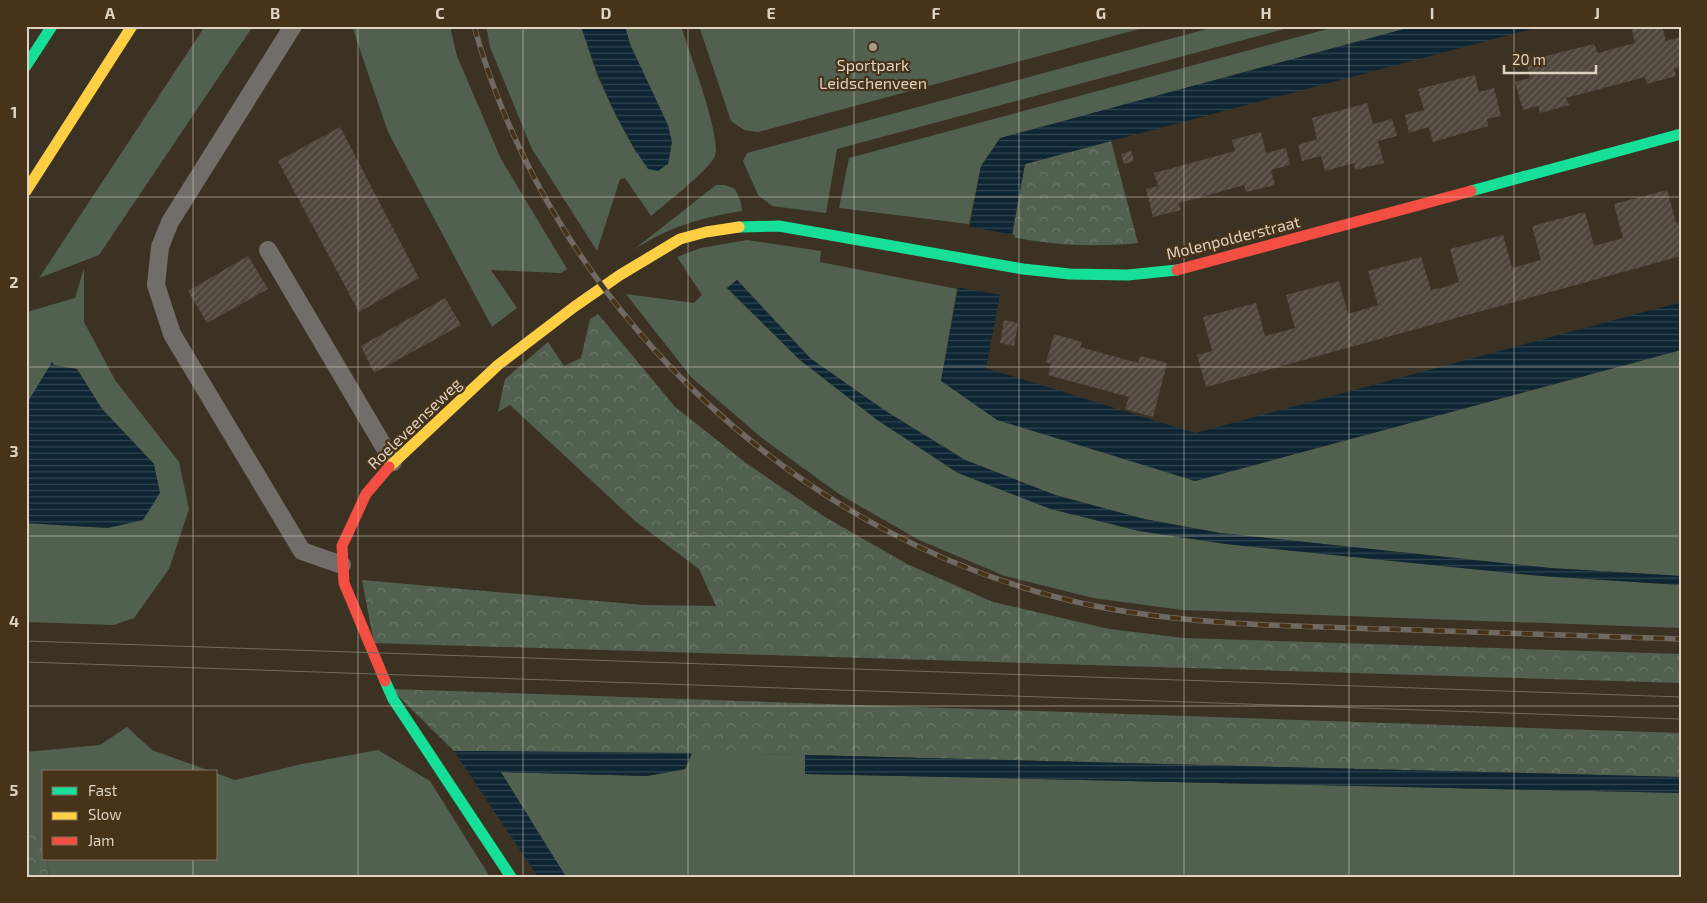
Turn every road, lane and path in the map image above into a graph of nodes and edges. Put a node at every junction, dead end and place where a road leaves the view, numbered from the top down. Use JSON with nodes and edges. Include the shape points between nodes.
{"nodes":[{"id":1,"x":52,"y":26,"type":"edge"},
{"id":2,"x":132,"y":26,"type":"edge"},
{"id":3,"x":294,"y":26,"type":"edge"},
{"id":4,"x":26,"y":66,"type":"edge"},
{"id":5,"x":1681,"y":134,"type":"edge"},
{"id":6,"x":26,"y":191,"type":"edge"},
{"id":7,"x":755,"y":225,"type":"joint"},
{"id":8,"x":268,"y":250,"type":"dead end"},
{"id":9,"x":393,"y":462,"type":"junction"},
{"id":10,"x":342,"y":565,"type":"junction"},
{"id":11,"x":511,"y":877,"type":"edge"}],
"edges":[{"from":1,"to":4,"type":"main road"},
{"from":2,"to":6,"type":"main road"},
{"from":3,"to":10,"type":"lane","via":[[170,222],[160,247],[156,285],[172,334],[302,551]]},
{"from":5,"to":7,"type":"main road","name":"Molenpolderstraat","via":[[1177,270],[1128,275],[1023,269],[779,226]]},
{"from":7,"to":9,"type":"main road","name":"Roeleveenseweg","via":[[680,239],[620,275],[498,365]]},
{"from":8,"to":9,"type":"lane"},
{"from":9,"to":10,"type":"main road","name":"Roeleveenseweg","via":[[366,494],[342,546]]},
{"from":10,"to":11,"type":"main road","name":"Roeleveenseweg","via":[[344,583],[393,699]]}]}
